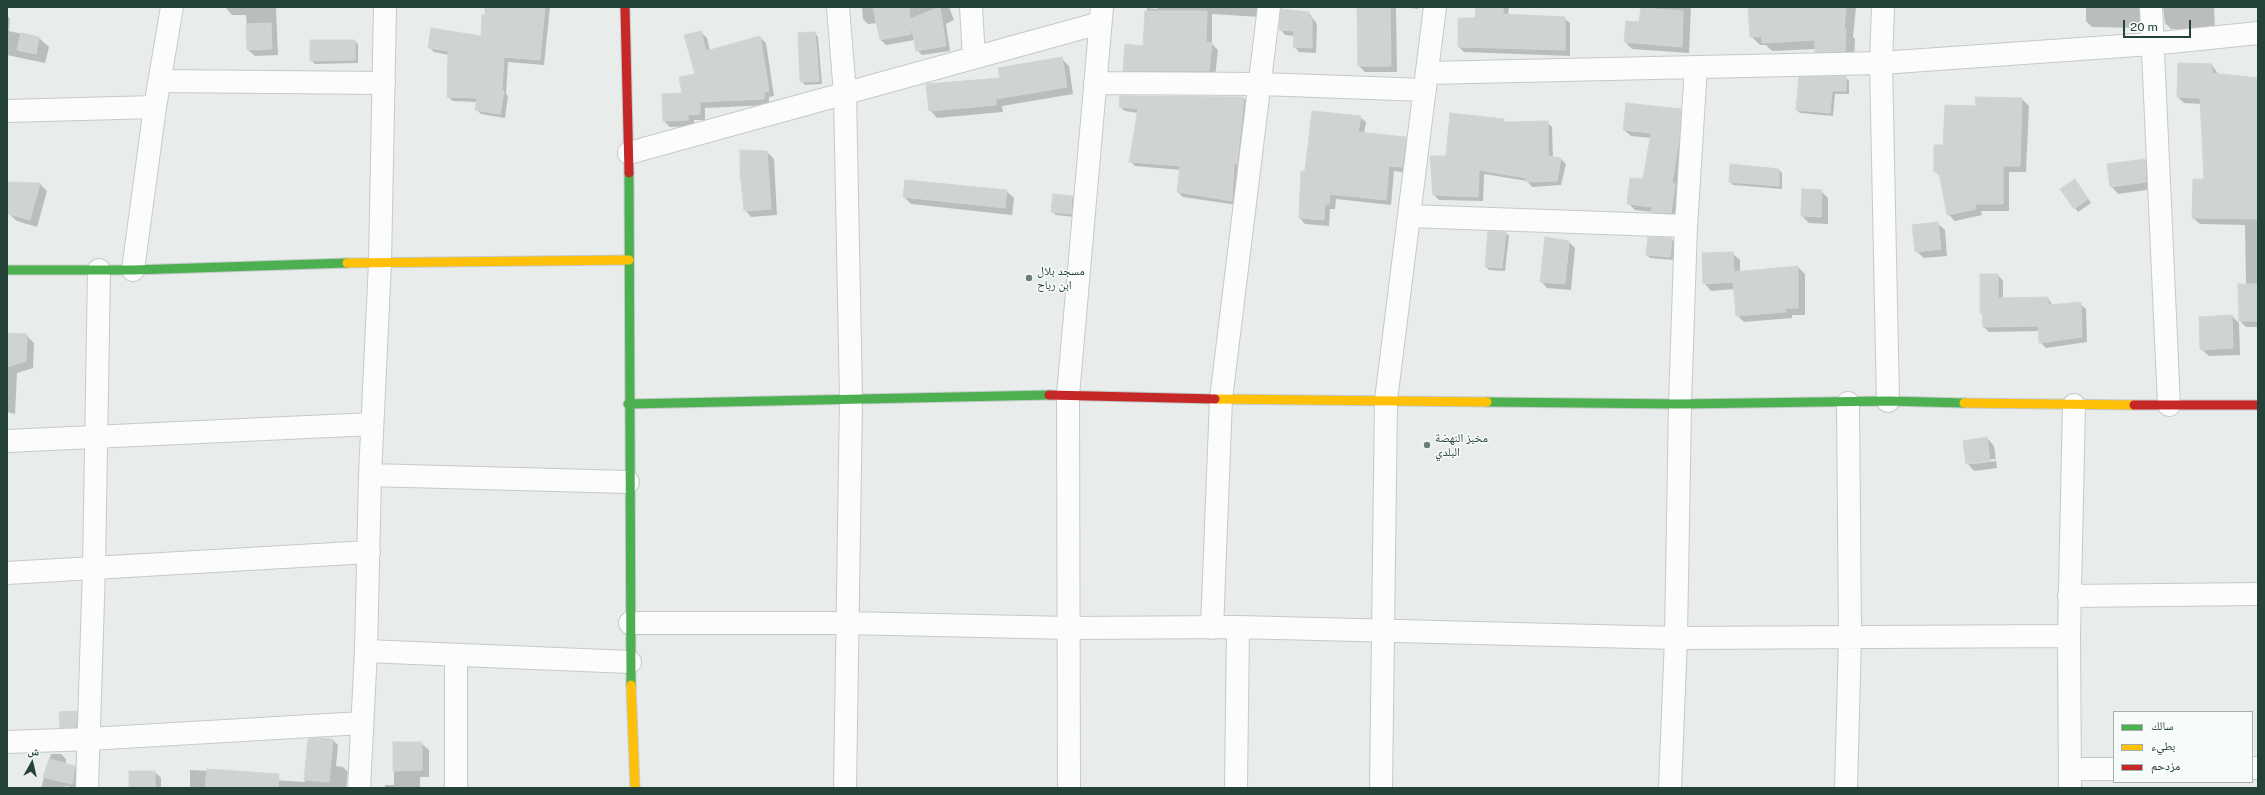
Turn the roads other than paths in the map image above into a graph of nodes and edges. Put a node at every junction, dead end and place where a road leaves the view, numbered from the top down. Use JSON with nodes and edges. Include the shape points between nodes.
{"nodes":[{"id":1,"x":172,"y":7,"type":"edge"},
{"id":2,"x":385,"y":7,"type":"edge"},
{"id":3,"x":625,"y":7,"type":"edge"},
{"id":4,"x":838,"y":7,"type":"edge"},
{"id":5,"x":972,"y":7,"type":"edge"},
{"id":6,"x":1269,"y":7,"type":"edge"},
{"id":7,"x":1435,"y":7,"type":"edge"},
{"id":8,"x":1883,"y":7,"type":"edge"},
{"id":9,"x":2151,"y":7,"type":"edge"},
{"id":10,"x":1101,"y":15,"type":"edge"},
{"id":11,"x":2258,"y":33,"type":"edge"},
{"id":12,"x":2151,"y":44,"type":"junction"},
{"id":13,"x":974,"y":57,"type":"junction"},
{"id":14,"x":1880,"y":63,"type":"junction"},
{"id":15,"x":1696,"y":67,"type":"junction"},
{"id":16,"x":160,"y":81,"type":"junction"},
{"id":17,"x":1426,"y":81,"type":"junction"},
{"id":18,"x":384,"y":83,"type":"junction"},
{"id":19,"x":1095,"y":83,"type":"junction"},
{"id":20,"x":1261,"y":84,"type":"junction"},
{"id":21,"x":845,"y":94,"type":"junction"},
{"id":22,"x":155,"y":107,"type":"junction"},
{"id":23,"x":7,"y":111,"type":"edge"},
{"id":24,"x":629,"y":153,"type":"junction"},
{"id":25,"x":1409,"y":216,"type":"junction"},
{"id":26,"x":1686,"y":226,"type":"junction"},
{"id":27,"x":628,"y":260,"type":"junction"},
{"id":28,"x":380,"y":262,"type":"junction"},
{"id":29,"x":7,"y":270,"type":"edge"},
{"id":30,"x":99,"y":270,"type":"junction"},
{"id":31,"x":133,"y":270,"type":"junction"},
{"id":32,"x":1068,"y":395,"type":"junction"},
{"id":33,"x":851,"y":399,"type":"junction"},
{"id":34,"x":1221,"y":400,"type":"junction"},
{"id":35,"x":1386,"y":400,"type":"junction"},
{"id":36,"x":1888,"y":401,"type":"junction"},
{"id":37,"x":1848,"y":403,"type":"junction"},
{"id":38,"x":628,"y":404,"type":"junction"},
{"id":39,"x":1680,"y":404,"type":"junction"},
{"id":40,"x":2074,"y":405,"type":"junction"},
{"id":41,"x":2169,"y":405,"type":"junction"},
{"id":42,"x":2258,"y":405,"type":"edge"},
{"id":43,"x":372,"y":424,"type":"junction"},
{"id":44,"x":97,"y":437,"type":"junction"},
{"id":45,"x":7,"y":440,"type":"edge"},
{"id":46,"x":370,"y":475,"type":"junction"},
{"id":47,"x":628,"y":482,"type":"junction"},
{"id":48,"x":369,"y":552,"type":"junction"},
{"id":49,"x":94,"y":568,"type":"junction"},
{"id":50,"x":7,"y":573,"type":"edge"},
{"id":51,"x":2258,"y":594,"type":"edge"},
{"id":52,"x":2069,"y":596,"type":"junction"},
{"id":53,"x":630,"y":623,"type":"junction"},
{"id":54,"x":847,"y":623,"type":"junction"},
{"id":55,"x":1069,"y":628,"type":"junction"},
{"id":56,"x":1212,"y":628,"type":"junction"},
{"id":57,"x":1238,"y":628,"type":"junction"},
{"id":58,"x":1384,"y":632,"type":"junction"},
{"id":59,"x":2069,"y":636,"type":"junction"},
{"id":60,"x":1850,"y":637,"type":"junction"},
{"id":61,"x":1676,"y":638,"type":"junction"},
{"id":62,"x":366,"y":651,"type":"junction"},
{"id":63,"x":456,"y":655,"type":"junction"},
{"id":64,"x":630,"y":662,"type":"junction"},
{"id":65,"x":362,"y":723,"type":"junction"},
{"id":66,"x":89,"y":739,"type":"junction"},
{"id":67,"x":7,"y":742,"type":"edge"},
{"id":68,"x":2113,"y":769,"type":"edge"},
{"id":69,"x":2071,"y":779,"type":"edge"},
{"id":70,"x":86,"y":788,"type":"edge"},
{"id":71,"x":359,"y":788,"type":"edge"},
{"id":72,"x":456,"y":788,"type":"edge"},
{"id":73,"x":635,"y":788,"type":"edge"},
{"id":74,"x":845,"y":788,"type":"edge"},
{"id":75,"x":1069,"y":788,"type":"edge"},
{"id":76,"x":1236,"y":788,"type":"edge"},
{"id":77,"x":1381,"y":788,"type":"edge"},
{"id":78,"x":1670,"y":788,"type":"edge"},
{"id":79,"x":1846,"y":788,"type":"edge"}],
"edges":[{"from":1,"to":16,"type":"street"},
{"from":2,"to":18,"type":"street"},
{"from":3,"to":24,"type":"street"},
{"from":4,"to":21,"type":"street"},
{"from":5,"to":13,"type":"street"},
{"from":6,"to":20,"type":"street"},
{"from":7,"to":17,"type":"street"},
{"from":8,"to":14,"type":"street"},
{"from":9,"to":12,"type":"street"},
{"from":10,"to":13,"type":"street"},
{"from":10,"to":19,"type":"street"},
{"from":11,"to":12,"type":"street"},
{"from":12,"to":14,"type":"street"},
{"from":12,"to":41,"type":"street"},
{"from":13,"to":21,"type":"street"},
{"from":14,"to":15,"type":"street"},
{"from":14,"to":36,"type":"street"},
{"from":15,"to":17,"type":"street"},
{"from":15,"to":26,"type":"street"},
{"from":16,"to":18,"type":"street"},
{"from":16,"to":22,"type":"street"},
{"from":17,"to":20,"type":"street"},
{"from":17,"to":25,"type":"street"},
{"from":18,"to":28,"type":"street"},
{"from":19,"to":20,"type":"street"},
{"from":19,"to":32,"type":"street"},
{"from":20,"to":34,"type":"street"},
{"from":21,"to":24,"type":"street"},
{"from":21,"to":33,"type":"street"},
{"from":22,"to":23,"type":"street"},
{"from":22,"to":31,"type":"street"},
{"from":24,"to":27,"type":"street"},
{"from":25,"to":26,"type":"street"},
{"from":25,"to":35,"type":"street"},
{"from":26,"to":39,"type":"street"},
{"from":27,"to":28,"type":"street"},
{"from":27,"to":38,"type":"street"},
{"from":28,"to":31,"type":"street"},
{"from":28,"to":43,"type":"street"},
{"from":29,"to":30,"type":"street"},
{"from":30,"to":31,"type":"street"},
{"from":30,"to":44,"type":"street"},
{"from":32,"to":33,"type":"street"},
{"from":32,"to":34,"type":"street"},
{"from":32,"to":55,"type":"street"},
{"from":33,"to":38,"type":"street"},
{"from":33,"to":54,"type":"street"},
{"from":34,"to":35,"type":"street"},
{"from":34,"to":56,"type":"street"},
{"from":35,"to":39,"type":"street"},
{"from":35,"to":58,"type":"street"},
{"from":36,"to":37,"type":"street"},
{"from":36,"to":40,"type":"street"},
{"from":37,"to":39,"type":"street"},
{"from":37,"to":60,"type":"street"},
{"from":38,"to":47,"type":"street"},
{"from":39,"to":61,"type":"street"},
{"from":40,"to":41,"type":"street"},
{"from":40,"to":52,"type":"street"},
{"from":41,"to":42,"type":"street"},
{"from":43,"to":44,"type":"street"},
{"from":43,"to":46,"type":"street"},
{"from":44,"to":45,"type":"street"},
{"from":44,"to":49,"type":"street"},
{"from":46,"to":47,"type":"street"},
{"from":46,"to":48,"type":"street"},
{"from":47,"to":53,"type":"street"},
{"from":48,"to":49,"type":"street"},
{"from":48,"to":62,"type":"street"},
{"from":49,"to":50,"type":"street"},
{"from":49,"to":66,"type":"street"},
{"from":51,"to":52,"type":"street"},
{"from":52,"to":59,"type":"street"},
{"from":53,"to":54,"type":"street"},
{"from":53,"to":64,"type":"street"},
{"from":54,"to":55,"type":"street"},
{"from":54,"to":74,"type":"street"},
{"from":55,"to":56,"type":"street"},
{"from":55,"to":75,"type":"street"},
{"from":56,"to":57,"type":"street"},
{"from":57,"to":58,"type":"street"},
{"from":57,"to":76,"type":"street"},
{"from":58,"to":61,"type":"street"},
{"from":58,"to":77,"type":"street"},
{"from":59,"to":60,"type":"street"},
{"from":59,"to":69,"type":"street"},
{"from":60,"to":61,"type":"street"},
{"from":60,"to":79,"type":"street"},
{"from":61,"to":78,"type":"street"},
{"from":62,"to":63,"type":"street"},
{"from":62,"to":65,"type":"street"},
{"from":63,"to":64,"type":"street"},
{"from":63,"to":72,"type":"street"},
{"from":64,"to":73,"type":"street"},
{"from":65,"to":66,"type":"street"},
{"from":65,"to":71,"type":"street"},
{"from":66,"to":67,"type":"street"},
{"from":66,"to":70,"type":"street"},
{"from":68,"to":69,"type":"street"}]}
